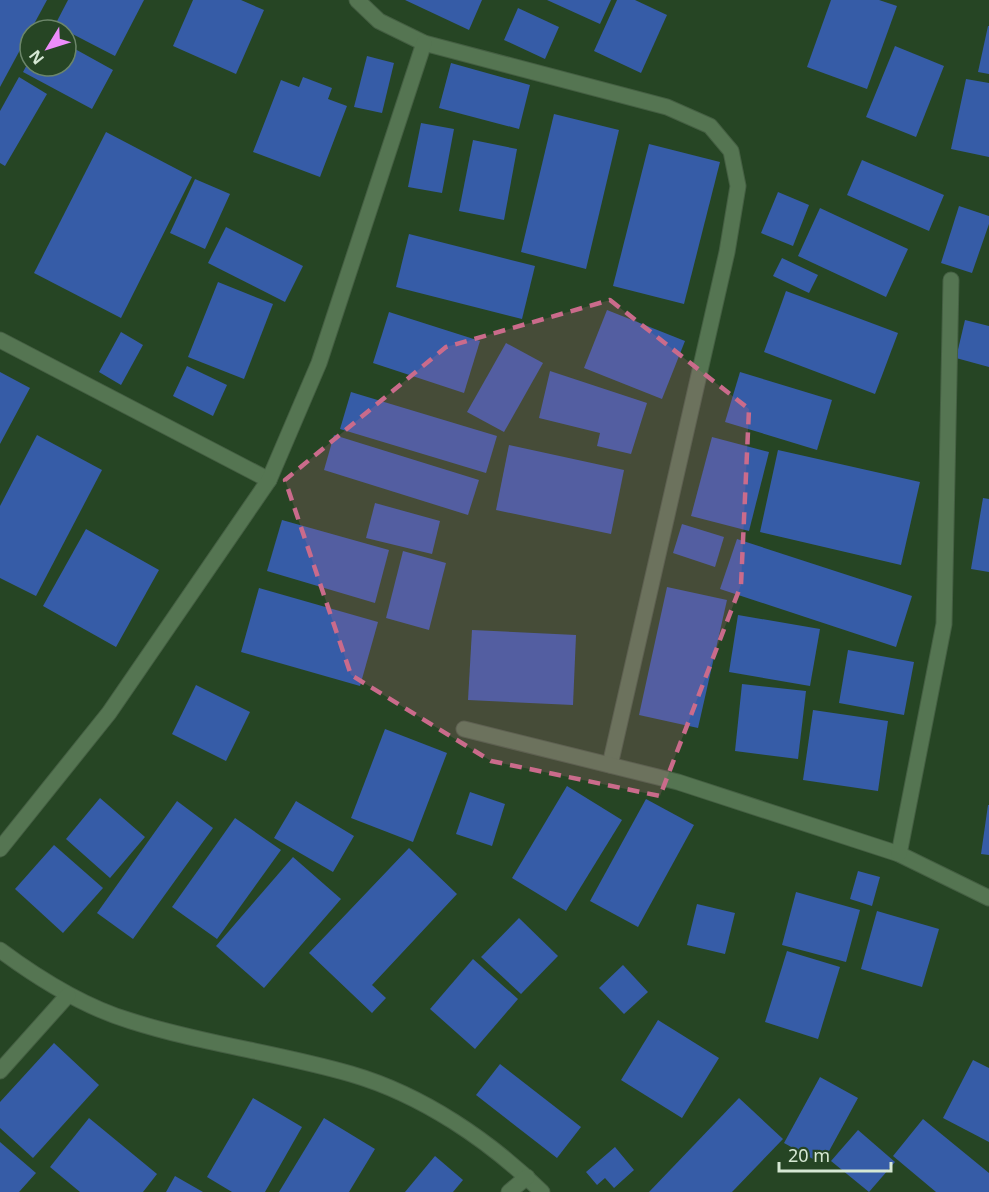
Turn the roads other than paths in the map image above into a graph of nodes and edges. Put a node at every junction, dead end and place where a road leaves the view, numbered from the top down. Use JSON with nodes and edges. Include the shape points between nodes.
{"nodes":[{"id":1,"x":357,"y":0,"type":"edge"},
{"id":2,"x":424,"y":43,"type":"junction"},
{"id":3,"x":951,"y":280,"type":"dead end"},
{"id":4,"x":0,"y":340,"type":"edge"},
{"id":5,"x":269,"y":480,"type":"junction"},
{"id":6,"x":464,"y":729,"type":"dead end"},
{"id":7,"x":610,"y":765,"type":"junction"},
{"id":8,"x":0,"y":849,"type":"edge"},
{"id":9,"x":899,"y":854,"type":"junction"},
{"id":10,"x":989,"y":898,"type":"edge"},
{"id":11,"x":0,"y":950,"type":"edge"},
{"id":12,"x":68,"y":994,"type":"junction"},
{"id":13,"x":0,"y":1071,"type":"edge"},
{"id":14,"x":527,"y":1177,"type":"junction"},
{"id":15,"x":510,"y":1192,"type":"edge"},
{"id":16,"x":543,"y":1192,"type":"edge"}],
"edges":[{"from":1,"to":2,"type":"street","via":[[379,21]]},
{"from":2,"to":5,"type":"street","via":[[319,363]]},
{"from":2,"to":7,"type":"street","via":[[667,107],[710,126],[731,151],[738,186],[727,252]]},
{"from":3,"to":9,"type":"street","via":[[944,624]]},
{"from":4,"to":5,"type":"street"},
{"from":5,"to":8,"type":"street","via":[[109,713]]},
{"from":6,"to":7,"type":"street"},
{"from":7,"to":9,"type":"street","via":[[678,782]]},
{"from":9,"to":10,"type":"street"},
{"from":11,"to":12,"type":"street"},
{"from":12,"to":13,"type":"street"},
{"from":12,"to":14,"type":"street","via":[[129,1021],[352,1074],[401,1092],[447,1117]]},
{"from":14,"to":15,"type":"street"},
{"from":14,"to":16,"type":"street"}]}
